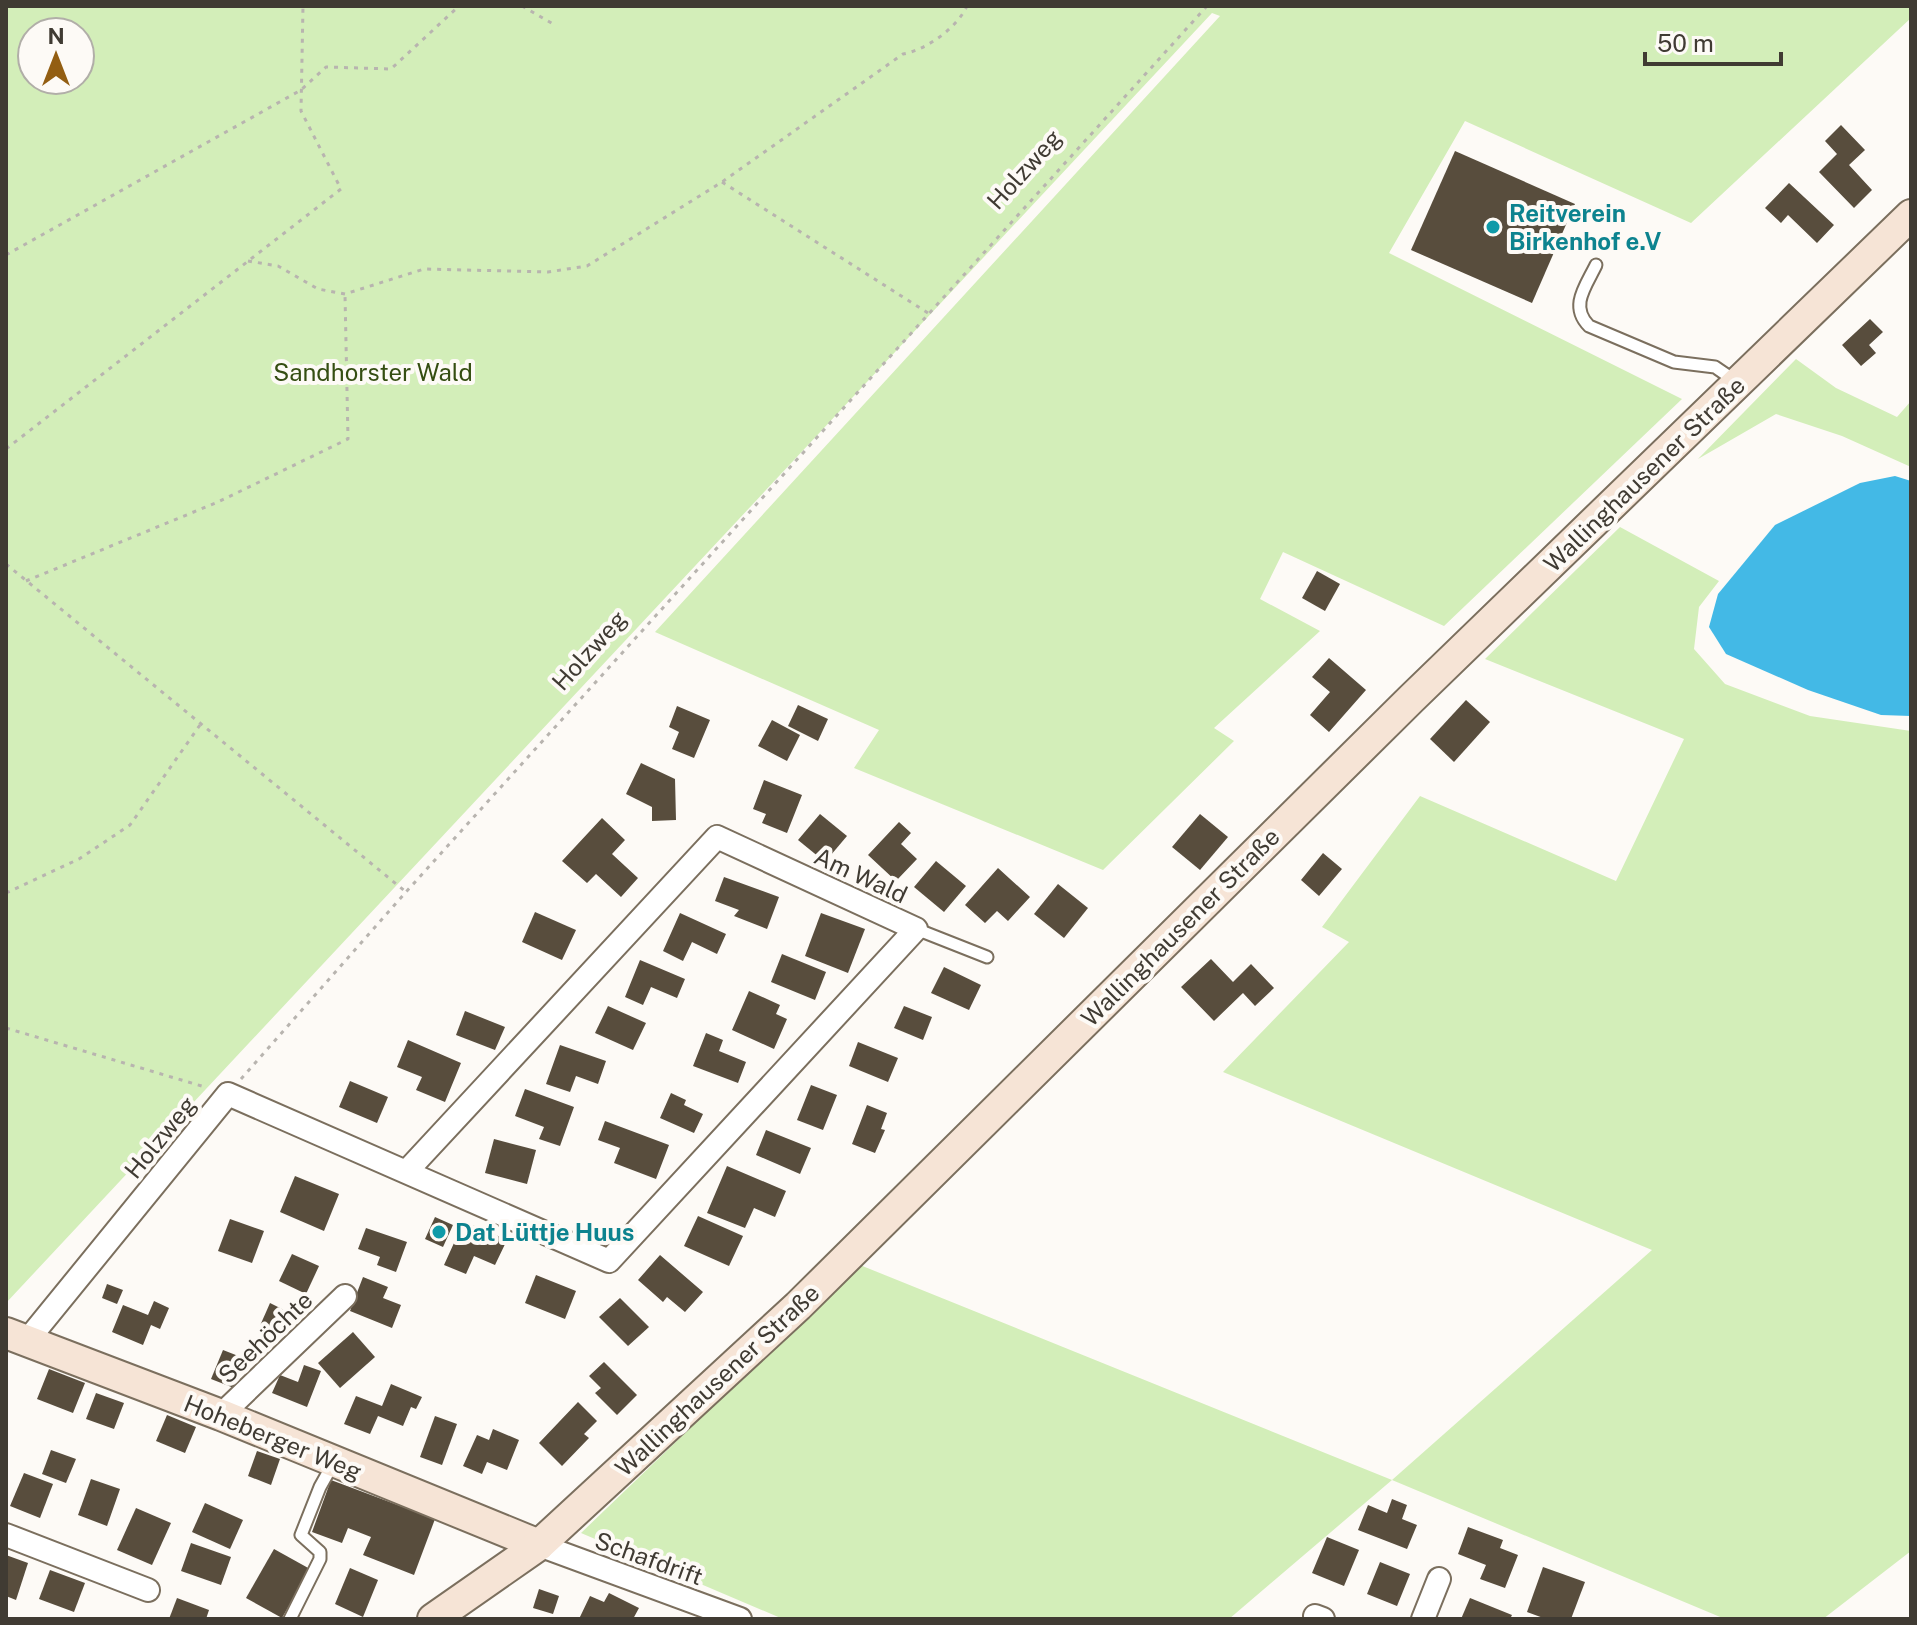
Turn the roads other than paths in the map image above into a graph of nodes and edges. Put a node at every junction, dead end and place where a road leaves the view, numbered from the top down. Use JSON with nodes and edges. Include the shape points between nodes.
{"nodes":[{"id":1,"x":1911,"y":215,"type":"edge"},
{"id":2,"x":1596,"y":265,"type":"dead end"},
{"id":3,"x":1738,"y":383,"type":"junction"},
{"id":4,"x":916,"y":929,"type":"junction"},
{"id":5,"x":987,"y":957,"type":"dead end"},
{"id":6,"x":228,"y":1094,"type":"joint"},
{"id":7,"x":407,"y":1171,"type":"junction"},
{"id":8,"x":345,"y":1296,"type":"dead end"},
{"id":9,"x":16,"y":1338,"type":"edge"},
{"id":10,"x":221,"y":1415,"type":"junction"},
{"id":11,"x":334,"y":1461,"type":"junction"},
{"id":12,"x":6,"y":1535,"type":"edge"},
{"id":13,"x":539,"y":1545,"type":"junction"},
{"id":14,"x":1439,"y":1579,"type":"dead end"},
{"id":15,"x":148,"y":1590,"type":"dead end"},
{"id":16,"x":290,"y":1619,"type":"edge"},
{"id":17,"x":433,"y":1619,"type":"edge"},
{"id":18,"x":740,"y":1619,"type":"edge"},
{"id":19,"x":1423,"y":1619,"type":"edge"}],
"edges":[{"from":1,"to":3,"type":"street","name":"Wallinghausener Straße"},
{"from":2,"to":3,"type":"lane","via":[[1578,302],[1581,319],[1589,326],[1674,362],[1715,367]]},
{"from":3,"to":13,"type":"street","name":"Wallinghausener Straße","via":[[798,1306]]},
{"from":4,"to":5,"type":"lane"},
{"from":4,"to":7,"type":"street","name":"Am Wald","via":[[609,1261]]},
{"from":4,"to":7,"type":"street","name":"Am Wald","via":[[717,837]]},
{"from":6,"to":7,"type":"street","name":"Am Wald"},
{"from":6,"to":9,"type":"street","name":"Holzweg"},
{"from":8,"to":10,"type":"street","name":"Seehöchte"},
{"from":9,"to":10,"type":"street","name":"Hoheberger Weg"},
{"from":10,"to":11,"type":"street","name":"Hoheberger Weg"},
{"from":11,"to":13,"type":"street","name":"Hoheberger Weg"},
{"from":11,"to":16,"type":"lane","via":[[301,1535],[320,1552],[320,1559]]},
{"from":12,"to":15,"type":"street"},
{"from":13,"to":17,"type":"street","name":"Wallinghausener Straße"},
{"from":13,"to":18,"type":"street","name":"Schafdrift"},
{"from":14,"to":19,"type":"street"}]}
